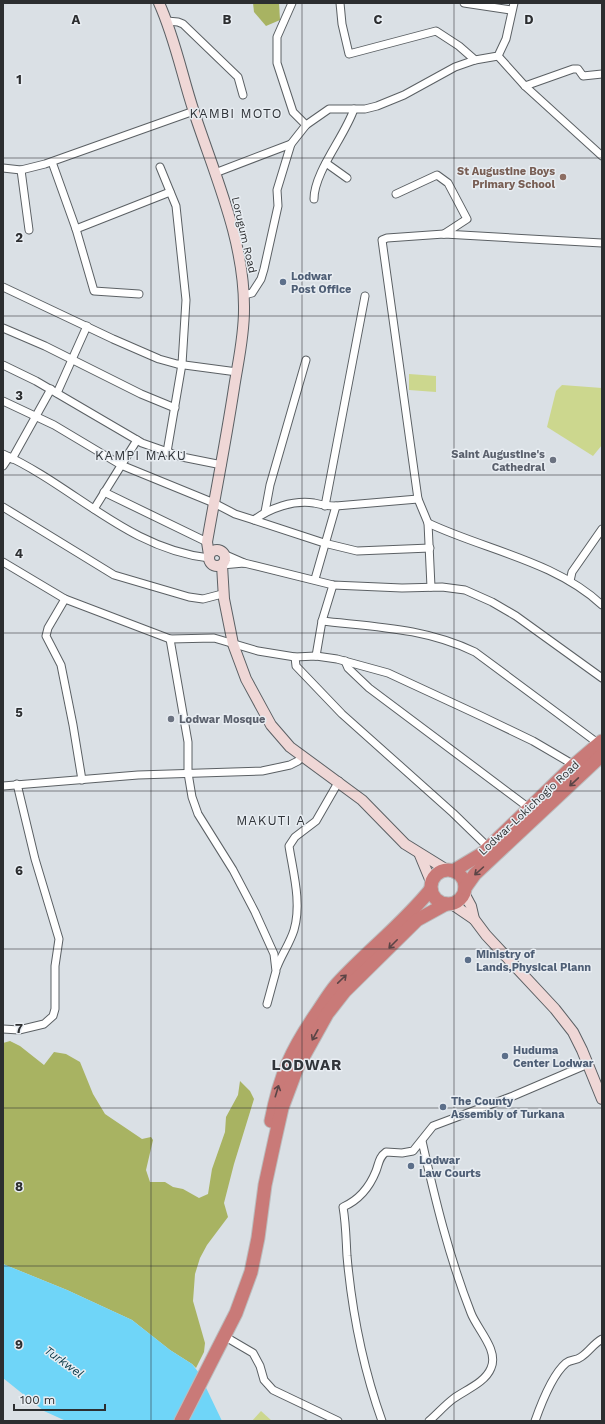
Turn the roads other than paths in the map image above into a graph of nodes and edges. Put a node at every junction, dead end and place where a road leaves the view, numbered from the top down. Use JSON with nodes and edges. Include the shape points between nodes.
{"nodes":[{"id":1,"x":159,"y":3,"type":"edge"},
{"id":2,"x":292,"y":3,"type":"edge"},
{"id":3,"x":340,"y":3,"type":"edge"},
{"id":4,"x":464,"y":3,"type":"edge"},
{"id":5,"x":512,"y":6,"type":"edge"},
{"id":6,"x":167,"y":21,"type":"junction"},
{"id":7,"x":498,"y":56,"type":"junction"},
{"id":8,"x":475,"y":60,"type":"junction"},
{"id":9,"x":602,"y":74,"type":"edge"},
{"id":10,"x":525,"y":86,"type":"junction"},
{"id":11,"x":243,"y":95,"type":"dead end"},
{"id":12,"x":354,"y":109,"type":"junction"},
{"id":13,"x":194,"y":112,"type":"junction"},
{"id":14,"x":306,"y":125,"type":"junction"},
{"id":15,"x":291,"y":144,"type":"junction"},
{"id":16,"x":602,"y":156,"type":"edge"},
{"id":17,"x":52,"y":162,"type":"junction"},
{"id":18,"x":326,"y":163,"type":"junction"},
{"id":19,"x":160,"y":167,"type":"dead end"},
{"id":20,"x":3,"y":168,"type":"edge"},
{"id":21,"x":21,"y":170,"type":"junction"},
{"id":22,"x":216,"y":173,"type":"junction"},
{"id":23,"x":347,"y":178,"type":"dead end"},
{"id":24,"x":170,"y":192,"type":"junction"},
{"id":25,"x":396,"y":194,"type":"dead end"},
{"id":26,"x":314,"y":199,"type":"dead end"},
{"id":27,"x":76,"y":228,"type":"junction"},
{"id":28,"x":29,"y":230,"type":"dead end"},
{"id":29,"x":444,"y":234,"type":"junction"},
{"id":30,"x":602,"y":244,"type":"edge"},
{"id":31,"x":3,"y":287,"type":"edge"},
{"id":32,"x":139,"y":294,"type":"dead end"},
{"id":33,"x":244,"y":295,"type":"junction"},
{"id":34,"x":365,"y":296,"type":"dead end"},
{"id":35,"x":87,"y":326,"type":"junction"},
{"id":36,"x":3,"y":328,"type":"edge"},
{"id":37,"x":73,"y":360,"type":"junction"},
{"id":38,"x":306,"y":360,"type":"dead end"},
{"id":39,"x":182,"y":364,"type":"junction"},
{"id":40,"x":3,"y":365,"type":"edge"},
{"id":41,"x":237,"y":372,"type":"junction"},
{"id":42,"x":54,"y":391,"type":"junction"},
{"id":43,"x":3,"y":401,"type":"edge"},
{"id":44,"x":175,"y":408,"type":"junction"},
{"id":45,"x":34,"y":416,"type":"junction"},
{"id":46,"x":137,"y":440,"type":"junction"},
{"id":47,"x":167,"y":452,"type":"junction"},
{"id":48,"x":8,"y":457,"type":"edge"},
{"id":49,"x":121,"y":465,"type":"junction"},
{"id":50,"x":222,"y":465,"type":"junction"},
{"id":51,"x":3,"y":466,"type":"edge"},
{"id":52,"x":104,"y":492,"type":"junction"},
{"id":53,"x":418,"y":499,"type":"junction"},
{"id":54,"x":214,"y":503,"type":"junction"},
{"id":55,"x":325,"y":506,"type":"junction"},
{"id":56,"x":336,"y":506,"type":"junction"},
{"id":57,"x":3,"y":507,"type":"edge"},
{"id":58,"x":94,"y":509,"type":"junction"},
{"id":59,"x":265,"y":512,"type":"junction"},
{"id":60,"x":254,"y":520,"type":"junction"},
{"id":61,"x":428,"y":523,"type":"junction"},
{"id":62,"x":211,"y":528,"type":"junction"},
{"id":63,"x":602,"y":530,"type":"edge"},
{"id":64,"x":207,"y":542,"type":"junction"},
{"id":65,"x":324,"y":543,"type":"junction"},
{"id":66,"x":430,"y":548,"type":"junction"},
{"id":67,"x":220,"y":552,"type":"junction"},
{"id":68,"x":209,"y":558,"type":"junction"},
{"id":69,"x":3,"y":562,"type":"edge"},
{"id":70,"x":244,"y":563,"type":"junction"},
{"id":71,"x":222,"y":565,"type":"junction"},
{"id":72,"x":315,"y":579,"type":"junction"},
{"id":73,"x":570,"y":581,"type":"junction"},
{"id":74,"x":333,"y":585,"type":"junction"},
{"id":75,"x":431,"y":587,"type":"junction"},
{"id":76,"x":223,"y":596,"type":"junction"},
{"id":77,"x":65,"y":599,"type":"junction"},
{"id":78,"x":602,"y":605,"type":"edge"},
{"id":79,"x":322,"y":620,"type":"junction"},
{"id":80,"x":170,"y":639,"type":"junction"},
{"id":81,"x":233,"y":644,"type":"junction"},
{"id":82,"x":316,"y":656,"type":"junction"},
{"id":83,"x":294,"y":657,"type":"junction"},
{"id":84,"x":345,"y":661,"type":"junction"},
{"id":85,"x":602,"y":678,"type":"edge"},
{"id":86,"x":601,"y":746,"type":"edge"},
{"id":87,"x":302,"y":757,"type":"junction"},
{"id":88,"x":574,"y":765,"type":"junction"},
{"id":89,"x":188,"y":773,"type":"junction"},
{"id":90,"x":82,"y":780,"type":"junction"},
{"id":91,"x":339,"y":781,"type":"junction"},
{"id":92,"x":17,"y":784,"type":"junction"},
{"id":93,"x":3,"y":786,"type":"edge"},
{"id":94,"x":529,"y":808,"type":"junction"},
{"id":95,"x":489,"y":848,"type":"junction"},
{"id":96,"x":420,"y":855,"type":"junction"},
{"id":97,"x":450,"y":870,"type":"junction"},
{"id":98,"x":432,"y":886,"type":"junction"},
{"id":99,"x":465,"y":890,"type":"junction"},
{"id":100,"x":449,"y":904,"type":"junction"},
{"id":101,"x":474,"y":919,"type":"junction"},
{"id":102,"x":276,"y":971,"type":"junction"},
{"id":103,"x":267,"y":1004,"type":"dead end"},
{"id":104,"x":3,"y":1029,"type":"edge"},
{"id":105,"x":588,"y":1064,"type":"junction"},
{"id":106,"x":602,"y":1099,"type":"edge"},
{"id":107,"x":422,"y":1141,"type":"junction"},
{"id":108,"x":265,"y":1185,"type":"junction"},
{"id":109,"x":224,"y":1336,"type":"junction"},
{"id":110,"x":602,"y":1339,"type":"edge"},
{"id":111,"x":181,"y":1421,"type":"edge"},
{"id":112,"x":338,"y":1421,"type":"edge"},
{"id":113,"x":382,"y":1421,"type":"edge"},
{"id":114,"x":429,"y":1421,"type":"edge"},
{"id":115,"x":535,"y":1421,"type":"edge"}],
"edges":[{"from":1,"to":6,"type":"main road","name":"Lorugum Road"},
{"from":2,"to":14,"type":"street","via":[[276,37],[277,63],[293,112]]},
{"from":3,"to":8,"type":"street","via":[[349,54],[436,31]]},
{"from":4,"to":5,"type":"street"},
{"from":5,"to":7,"type":"street","via":[[506,39]]},
{"from":6,"to":11,"type":"street","via":[[183,24],[238,77]]},
{"from":6,"to":13,"type":"main road","name":"Lorugum Road"},
{"from":7,"to":8,"type":"street"},
{"from":7,"to":10,"type":"street"},
{"from":8,"to":12,"type":"street","via":[[455,66],[395,99],[365,109]]},
{"from":9,"to":10,"type":"street","via":[[583,76],[578,69],[573,69]]},
{"from":10,"to":16,"type":"street"},
{"from":12,"to":14,"type":"street","via":[[329,109]]},
{"from":12,"to":18,"type":"street"},
{"from":13,"to":17,"type":"street"},
{"from":13,"to":22,"type":"main road","name":"Lorugum Road"},
{"from":14,"to":15,"type":"street"},
{"from":15,"to":22,"type":"street"},
{"from":15,"to":33,"type":"street","via":[[277,190],[278,206],[264,270],[252,293]]},
{"from":17,"to":21,"type":"street"},
{"from":17,"to":27,"type":"street"},
{"from":18,"to":23,"type":"street"},
{"from":18,"to":26,"type":"street","via":[[314,189]]},
{"from":19,"to":24,"type":"street"},
{"from":20,"to":21,"type":"street"},
{"from":21,"to":28,"type":"street"},
{"from":22,"to":33,"type":"main road","name":"Lorugum Road","via":[[236,242]]},
{"from":24,"to":27,"type":"street"},
{"from":24,"to":39,"type":"street","via":[[176,206],[186,300]]},
{"from":25,"to":29,"type":"street","via":[[437,174],[448,183],[467,219]]},
{"from":27,"to":32,"type":"street","via":[[94,291]]},
{"from":29,"to":30,"type":"street"},
{"from":29,"to":53,"type":"street","via":[[387,238],[382,241]]},
{"from":31,"to":35,"type":"street"},
{"from":33,"to":41,"type":"main road","name":"Lorugum Road"},
{"from":34,"to":55,"type":"street"},
{"from":35,"to":37,"type":"street"},
{"from":35,"to":39,"type":"street","via":[[159,359]]},
{"from":36,"to":37,"type":"street"},
{"from":37,"to":42,"type":"street"},
{"from":37,"to":44,"type":"street"},
{"from":38,"to":59,"type":"street","via":[[270,485]]},
{"from":39,"to":41,"type":"street"},
{"from":39,"to":44,"type":"street"},
{"from":40,"to":42,"type":"street"},
{"from":41,"to":50,"type":"main road","name":"Lorugum Road"},
{"from":42,"to":45,"type":"street"},
{"from":42,"to":46,"type":"street"},
{"from":43,"to":45,"type":"street"},
{"from":44,"to":47,"type":"street"},
{"from":45,"to":48,"type":"street"},
{"from":45,"to":49,"type":"street"},
{"from":46,"to":47,"type":"street"},
{"from":46,"to":49,"type":"street"},
{"from":47,"to":50,"type":"street","via":[[182,458]]},
{"from":48,"to":51,"type":"street"},
{"from":48,"to":58,"type":"street"},
{"from":49,"to":52,"type":"street"},
{"from":49,"to":54,"type":"street"},
{"from":50,"to":54,"type":"main road","name":"Lorugum Road"},
{"from":52,"to":58,"type":"street"},
{"from":52,"to":64,"type":"street"},
{"from":53,"to":56,"type":"street"},
{"from":53,"to":61,"type":"street"},
{"from":54,"to":60,"type":"street"},
{"from":54,"to":62,"type":"main road","name":"Lorugum Road"},
{"from":55,"to":56,"type":"street"},
{"from":55,"to":59,"type":"street","via":[[314,503],[290,504]]},
{"from":56,"to":65,"type":"street"},
{"from":57,"to":76,"type":"street","via":[[114,575],[189,597],[203,599]]},
{"from":58,"to":68,"type":"street","via":[[124,529],[153,543],[186,555]]},
{"from":59,"to":60,"type":"street"},
{"from":60,"to":65,"type":"street"},
{"from":61,"to":66,"type":"street"},
{"from":61,"to":73,"type":"street"},
{"from":62,"to":64,"type":"main road"},
{"from":62,"to":67,"type":"main road","via":[[213,543]]},
{"from":63,"to":73,"type":"street","via":[[572,572]]},
{"from":64,"to":68,"type":"main road"},
{"from":65,"to":66,"type":"street","via":[[357,551]]},
{"from":65,"to":72,"type":"street"},
{"from":66,"to":75,"type":"street"},
{"from":67,"to":68,"type":"main road","via":[[212,551]]},
{"from":67,"to":70,"type":"street"},
{"from":67,"to":71,"type":"main road","via":[[224,560]]},
{"from":68,"to":71,"type":"main road","via":[[216,566]]},
{"from":68,"to":76,"type":"main road"},
{"from":69,"to":77,"type":"street"},
{"from":70,"to":71,"type":"street"},
{"from":70,"to":72,"type":"street"},
{"from":71,"to":76,"type":"main road"},
{"from":72,"to":74,"type":"street"},
{"from":73,"to":78,"type":"street"},
{"from":74,"to":75,"type":"street"},
{"from":74,"to":79,"type":"street"},
{"from":75,"to":85,"type":"street","via":[[458,588],[492,602],[516,616]]},
{"from":76,"to":81,"type":"main road"},
{"from":77,"to":80,"type":"street"},
{"from":77,"to":90,"type":"street","via":[[46,636],[61,665],[67,688]]},
{"from":79,"to":82,"type":"street"},
{"from":79,"to":86,"type":"street","via":[[417,631],[459,644],[475,652]]},
{"from":80,"to":81,"type":"street","via":[[214,638]]},
{"from":80,"to":89,"type":"street","via":[[188,742]]},
{"from":81,"to":83,"type":"street"},
{"from":81,"to":87,"type":"main road","via":[[246,679],[268,719],[282,739]]},
{"from":82,"to":83,"type":"street"},
{"from":82,"to":84,"type":"street"},
{"from":83,"to":95,"type":"street","via":[[296,666],[342,714]]},
{"from":84,"to":88,"type":"street","via":[[388,673],[533,742]]},
{"from":84,"to":94,"type":"street","via":[[348,668],[369,688]]},
{"from":86,"to":88,"type":"highway","name":"Lodwar-Lokichogio Road"},
{"from":86,"to":99,"type":"highway","name":"Lodwar-Lokichogio Road","one_way":true,"via":[[475,874]]},
{"from":87,"to":89,"type":"street","via":[[298,762],[267,771]]},
{"from":87,"to":91,"type":"main road"},
{"from":88,"to":94,"type":"highway","name":"Lodwar-Lokichogio Road"},
{"from":89,"to":90,"type":"street"},
{"from":89,"to":102,"type":"street","via":[[198,814],[233,870],[266,934],[274,954]]},
{"from":90,"to":92,"type":"street"},
{"from":91,"to":96,"type":"main road"},
{"from":91,"to":102,"type":"street","via":[[316,821],[295,837],[289,846],[296,888],[294,929]]},
{"from":92,"to":93,"type":"street"},
{"from":92,"to":104,"type":"street","via":[[58,939],[55,1009],[44,1024],[19,1030]]},
{"from":94,"to":95,"type":"highway","name":"Lodwar-Lokichogio Road"},
{"from":95,"to":97,"type":"highway","name":"Lodwar-Lokichogio Road"},
{"from":96,"to":97,"type":"main road"},
{"from":96,"to":98,"type":"main road"},
{"from":97,"to":98,"type":"highway","via":[[437,874]]},
{"from":97,"to":99,"type":"highway","via":[[462,877]]},
{"from":98,"to":100,"type":"highway","via":[[436,899]]},
{"from":108,"to":98,"type":"highway","one_way":true,"via":[[265,1147],[276,1096],[287,1062],[302,1034],[337,984],[418,906]]},
{"from":99,"to":100,"type":"highway","via":[[462,898]]},
{"from":99,"to":101,"type":"main road"},
{"from":100,"to":101,"type":"main road"},
{"from":100,"to":108,"type":"highway","one_way":true,"via":[[417,920],[345,991],[327,1014],[297,1068],[282,1108]]},
{"from":101,"to":105,"type":"main road","via":[[568,1025],[577,1038]]},
{"from":102,"to":103,"type":"street"},
{"from":105,"to":106,"type":"main road"},
{"from":105,"to":107,"type":"street","via":[[519,1094],[433,1126]]},
{"from":107,"to":113,"type":"street","via":[[409,1152],[386,1152],[380,1158],[374,1176],[361,1195],[343,1207],[347,1256],[361,1349]]},
{"from":107,"to":114,"type":"street","via":[[438,1213],[461,1287],[474,1319],[492,1352],[491,1368],[480,1381],[453,1399]]},
{"from":108,"to":109,"type":"highway","via":[[251,1272],[236,1313]]},
{"from":109,"to":111,"type":"highway"},
{"from":109,"to":112,"type":"street","via":[[253,1353],[264,1380],[273,1390]]},
{"from":110,"to":115,"type":"street","via":[[578,1359],[566,1363],[558,1371]]}]}
